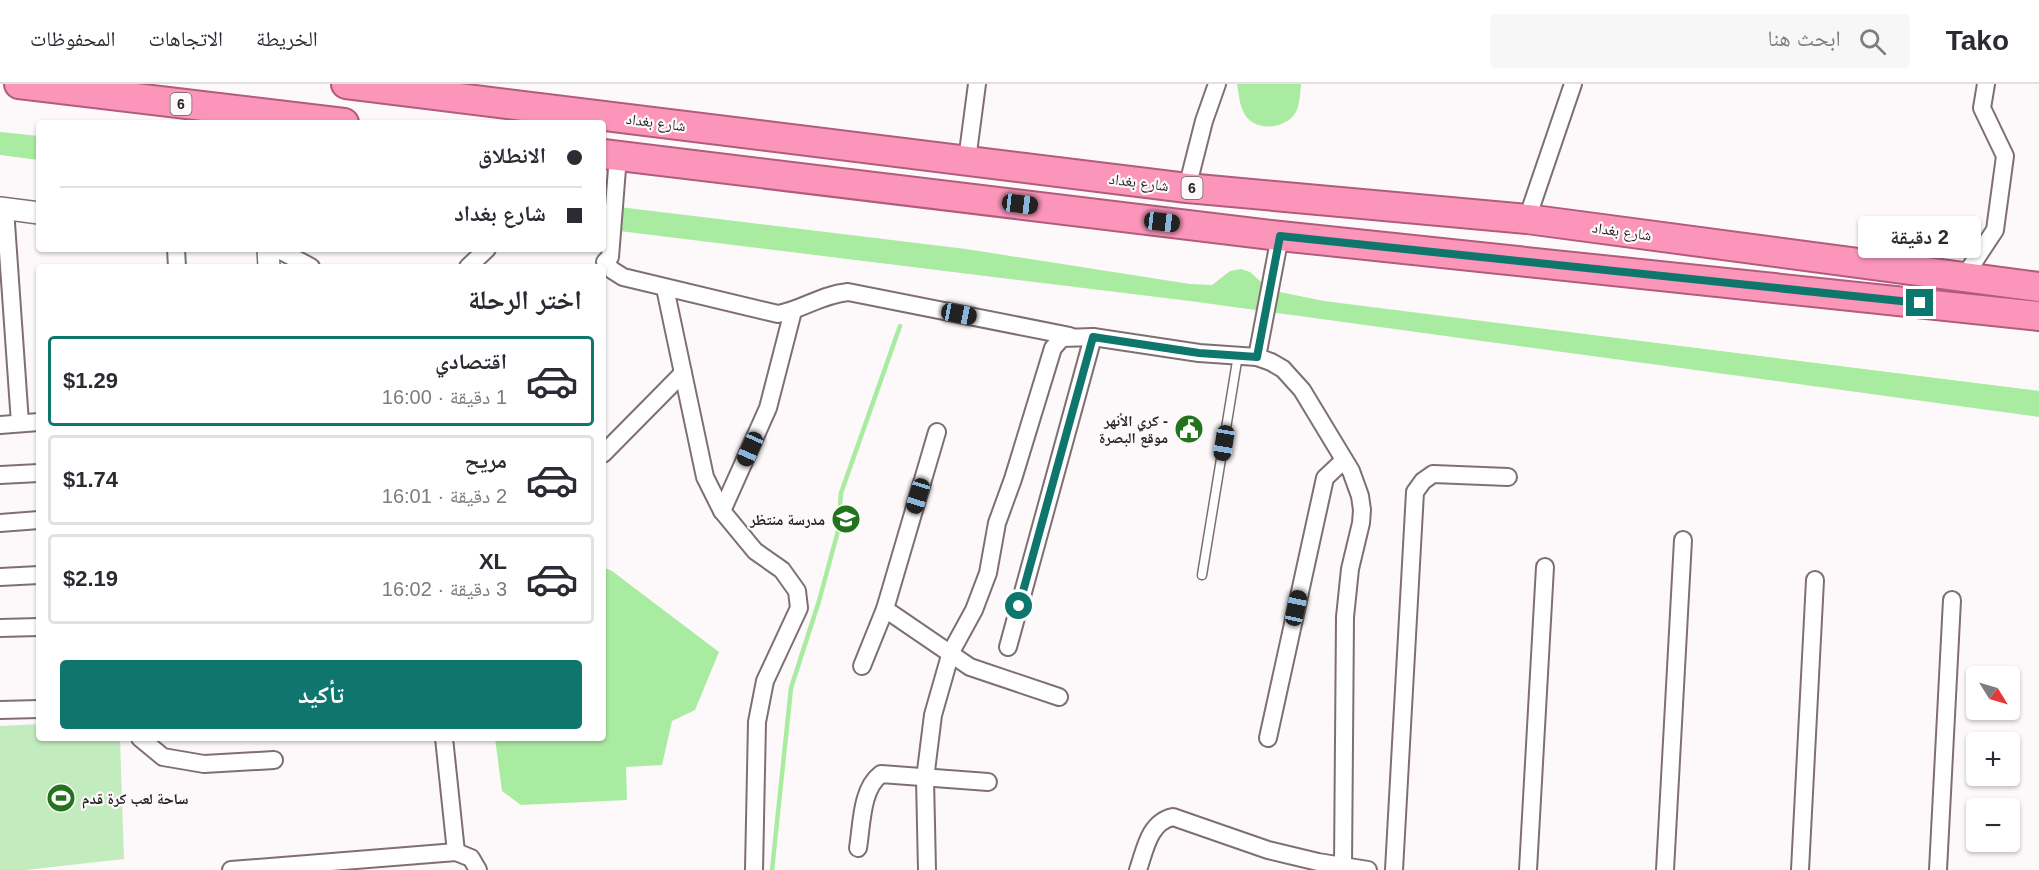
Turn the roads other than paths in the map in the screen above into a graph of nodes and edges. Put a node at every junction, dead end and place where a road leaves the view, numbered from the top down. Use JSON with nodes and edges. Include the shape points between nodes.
{"nodes":[{"id":1,"x":19,"y":84,"type":"edge"},
{"id":2,"x":346,"y":84,"type":"edge"},
{"id":3,"x":977,"y":84,"type":"edge"},
{"id":4,"x":1217,"y":84,"type":"edge"},
{"id":5,"x":1573,"y":84,"type":"edge"},
{"id":6,"x":1986,"y":84,"type":"edge"},
{"id":7,"x":269,"y":119,"type":"edge"},
{"id":8,"x":288,"y":120,"type":"edge"},
{"id":9,"x":967,"y":160,"type":"junction"},
{"id":10,"x":612,"y":162,"type":"edge"},
{"id":11,"x":1187,"y":188,"type":"junction"},
{"id":12,"x":3,"y":208,"type":"edge"},
{"id":13,"x":36,"y":213,"type":"edge"},
{"id":14,"x":1527,"y":219,"type":"junction"},
{"id":15,"x":1280,"y":236,"type":"junction"},
{"id":16,"x":283,"y":252,"type":"edge"},
{"id":17,"x":483,"y":252,"type":"edge"},
{"id":18,"x":305,"y":264,"type":"edge"},
{"id":19,"x":471,"y":264,"type":"edge"},
{"id":20,"x":608,"y":269,"type":"edge"},
{"id":21,"x":1964,"y":277,"type":"junction"},
{"id":22,"x":2039,"y":287,"type":"edge"},
{"id":23,"x":665,"y":288,"type":"junction"},
{"id":24,"x":793,"y":312,"type":"junction"},
{"id":25,"x":2039,"y":316,"type":"edge"},
{"id":26,"x":7,"y":326,"type":"edge"},
{"id":27,"x":1070,"y":336,"type":"junction"},
{"id":28,"x":1093,"y":337,"type":"junction"},
{"id":29,"x":1238,"y":355,"type":"junction"},
{"id":30,"x":1257,"y":357,"type":"junction"},
{"id":31,"x":683,"y":373,"type":"junction"},
{"id":32,"x":36,"y":422,"type":"edge"},
{"id":33,"x":20,"y":423,"type":"junction"},
{"id":34,"x":0,"y":425,"type":"edge"},
{"id":35,"x":937,"y":432,"type":"dead end"},
{"id":36,"x":606,"y":451,"type":"edge"},
{"id":37,"x":1344,"y":460,"type":"junction"},
{"id":38,"x":36,"y":473,"type":"edge"},
{"id":39,"x":0,"y":476,"type":"edge"},
{"id":40,"x":1508,"y":477,"type":"dead end"},
{"id":41,"x":722,"y":511,"type":"junction"},
{"id":42,"x":36,"y":520,"type":"edge"},
{"id":43,"x":0,"y":523,"type":"edge"},
{"id":44,"x":1683,"y":540,"type":"dead end"},
{"id":45,"x":1545,"y":567,"type":"dead end"},
{"id":46,"x":36,"y":575,"type":"edge"},
{"id":47,"x":1202,"y":575,"type":"dead end"},
{"id":48,"x":0,"y":577,"type":"edge"},
{"id":49,"x":1815,"y":580,"type":"dead end"},
{"id":50,"x":1952,"y":600,"type":"dead end"},
{"id":51,"x":885,"y":609,"type":"junction"},
{"id":52,"x":36,"y":627,"type":"edge"},
{"id":53,"x":0,"y":628,"type":"edge"},
{"id":54,"x":1008,"y":647,"type":"dead end"},
{"id":55,"x":951,"y":652,"type":"junction"},
{"id":56,"x":862,"y":666,"type":"dead end"},
{"id":57,"x":1059,"y":697,"type":"dead end"},
{"id":58,"x":36,"y":709,"type":"edge"},
{"id":59,"x":0,"y":710,"type":"edge"},
{"id":60,"x":1268,"y":738,"type":"dead end"},
{"id":61,"x":143,"y":741,"type":"edge"},
{"id":62,"x":444,"y":741,"type":"edge"},
{"id":63,"x":274,"y":760,"type":"dead end"},
{"id":64,"x":925,"y":779,"type":"junction"},
{"id":65,"x":988,"y":782,"type":"dead end"},
{"id":66,"x":858,"y":848,"type":"dead end"},
{"id":67,"x":456,"y":852,"type":"junction"},
{"id":68,"x":350,"y":866,"type":"edge"},
{"id":69,"x":1342,"y":868,"type":"edge"},
{"id":70,"x":231,"y":870,"type":"edge"},
{"id":71,"x":478,"y":870,"type":"edge"},
{"id":72,"x":754,"y":870,"type":"edge"},
{"id":73,"x":927,"y":870,"type":"edge"},
{"id":74,"x":1138,"y":870,"type":"edge"},
{"id":75,"x":1368,"y":870,"type":"edge"},
{"id":76,"x":1394,"y":870,"type":"edge"},
{"id":77,"x":1528,"y":870,"type":"edge"},
{"id":78,"x":1665,"y":870,"type":"edge"},
{"id":79,"x":1800,"y":870,"type":"edge"},
{"id":80,"x":1938,"y":870,"type":"edge"}],
"edges":[{"from":1,"to":7,"type":"highway","number":"6"},
{"from":2,"to":9,"type":"highway","name":"شارع بغداد","number":"6"},
{"from":3,"to":9,"type":"street"},
{"from":4,"to":11,"type":"street"},
{"from":5,"to":14,"type":"street"},
{"from":6,"to":21,"type":"street","via":[[1982,108],[2005,156],[1995,230]]},
{"from":7,"to":8,"type":"highway","number":"6"},
{"from":9,"to":11,"type":"highway","name":"شارع بغداد","number":"6"},
{"from":10,"to":15,"type":"highway"},
{"from":10,"to":20,"type":"street"},
{"from":11,"to":14,"type":"highway","name":"شارع بغداد","number":"6"},
{"from":12,"to":13,"type":"street"},
{"from":12,"to":26,"type":"street"},
{"from":14,"to":21,"type":"highway","name":"شارع بغداد","number":"6"},
{"from":15,"to":25,"type":"highway"},
{"from":15,"to":30,"type":"street"},
{"from":16,"to":18,"type":"street"},
{"from":17,"to":19,"type":"street"},
{"from":20,"to":23,"type":"street"},
{"from":21,"to":22,"type":"highway","name":"شارع بغداد","number":"6"},
{"from":23,"to":24,"type":"street","via":[[778,314]]},
{"from":23,"to":31,"type":"street"},
{"from":24,"to":27,"type":"street","via":[[832,294],[848,292]]},
{"from":24,"to":41,"type":"street","via":[[768,408]]},
{"from":26,"to":33,"type":"street"},
{"from":27,"to":28,"type":"street"},
{"from":27,"to":55,"type":"street","via":[[1053,348],[997,524],[988,573],[974,610]]},
{"from":28,"to":29,"type":"street"},
{"from":28,"to":54,"type":"street"},
{"from":29,"to":30,"type":"street"},
{"from":29,"to":47,"type":"lane"},
{"from":30,"to":37,"type":"street","via":[[1271,362],[1293,379]]},
{"from":31,"to":36,"type":"street"},
{"from":31,"to":41,"type":"street","via":[[705,477]]},
{"from":32,"to":33,"type":"street"},
{"from":33,"to":34,"type":"street"},
{"from":35,"to":51,"type":"street"},
{"from":37,"to":60,"type":"street","via":[[1324,478]]},
{"from":37,"to":69,"type":"street","via":[[1356,483],[1362,510],[1345,617]]},
{"from":38,"to":39,"type":"street"},
{"from":40,"to":76,"type":"street","via":[[1432,474],[1415,492]]},
{"from":41,"to":72,"type":"street","via":[[755,551],[782,570],[797,591],[799,608],[765,681],[757,722]]},
{"from":42,"to":43,"type":"street"},
{"from":44,"to":78,"type":"street"},
{"from":45,"to":77,"type":"street"},
{"from":46,"to":48,"type":"street"},
{"from":49,"to":79,"type":"street"},
{"from":50,"to":80,"type":"street"},
{"from":51,"to":55,"type":"street"},
{"from":51,"to":56,"type":"street"},
{"from":52,"to":53,"type":"street"},
{"from":55,"to":57,"type":"street","via":[[970,667]]},
{"from":55,"to":64,"type":"street","via":[[933,715]]},
{"from":58,"to":59,"type":"street"},
{"from":61,"to":63,"type":"street","via":[[163,758],[204,764]]},
{"from":62,"to":67,"type":"street"},
{"from":64,"to":65,"type":"street"},
{"from":64,"to":66,"type":"street","via":[[881,774],[872,781]]},
{"from":64,"to":73,"type":"street"},
{"from":67,"to":68,"type":"street"},
{"from":67,"to":71,"type":"street","via":[[471,858]]},
{"from":68,"to":70,"type":"street"},
{"from":69,"to":74,"type":"street","via":[[1268,850],[1173,817],[1154,827]]},
{"from":69,"to":75,"type":"street"}]}
